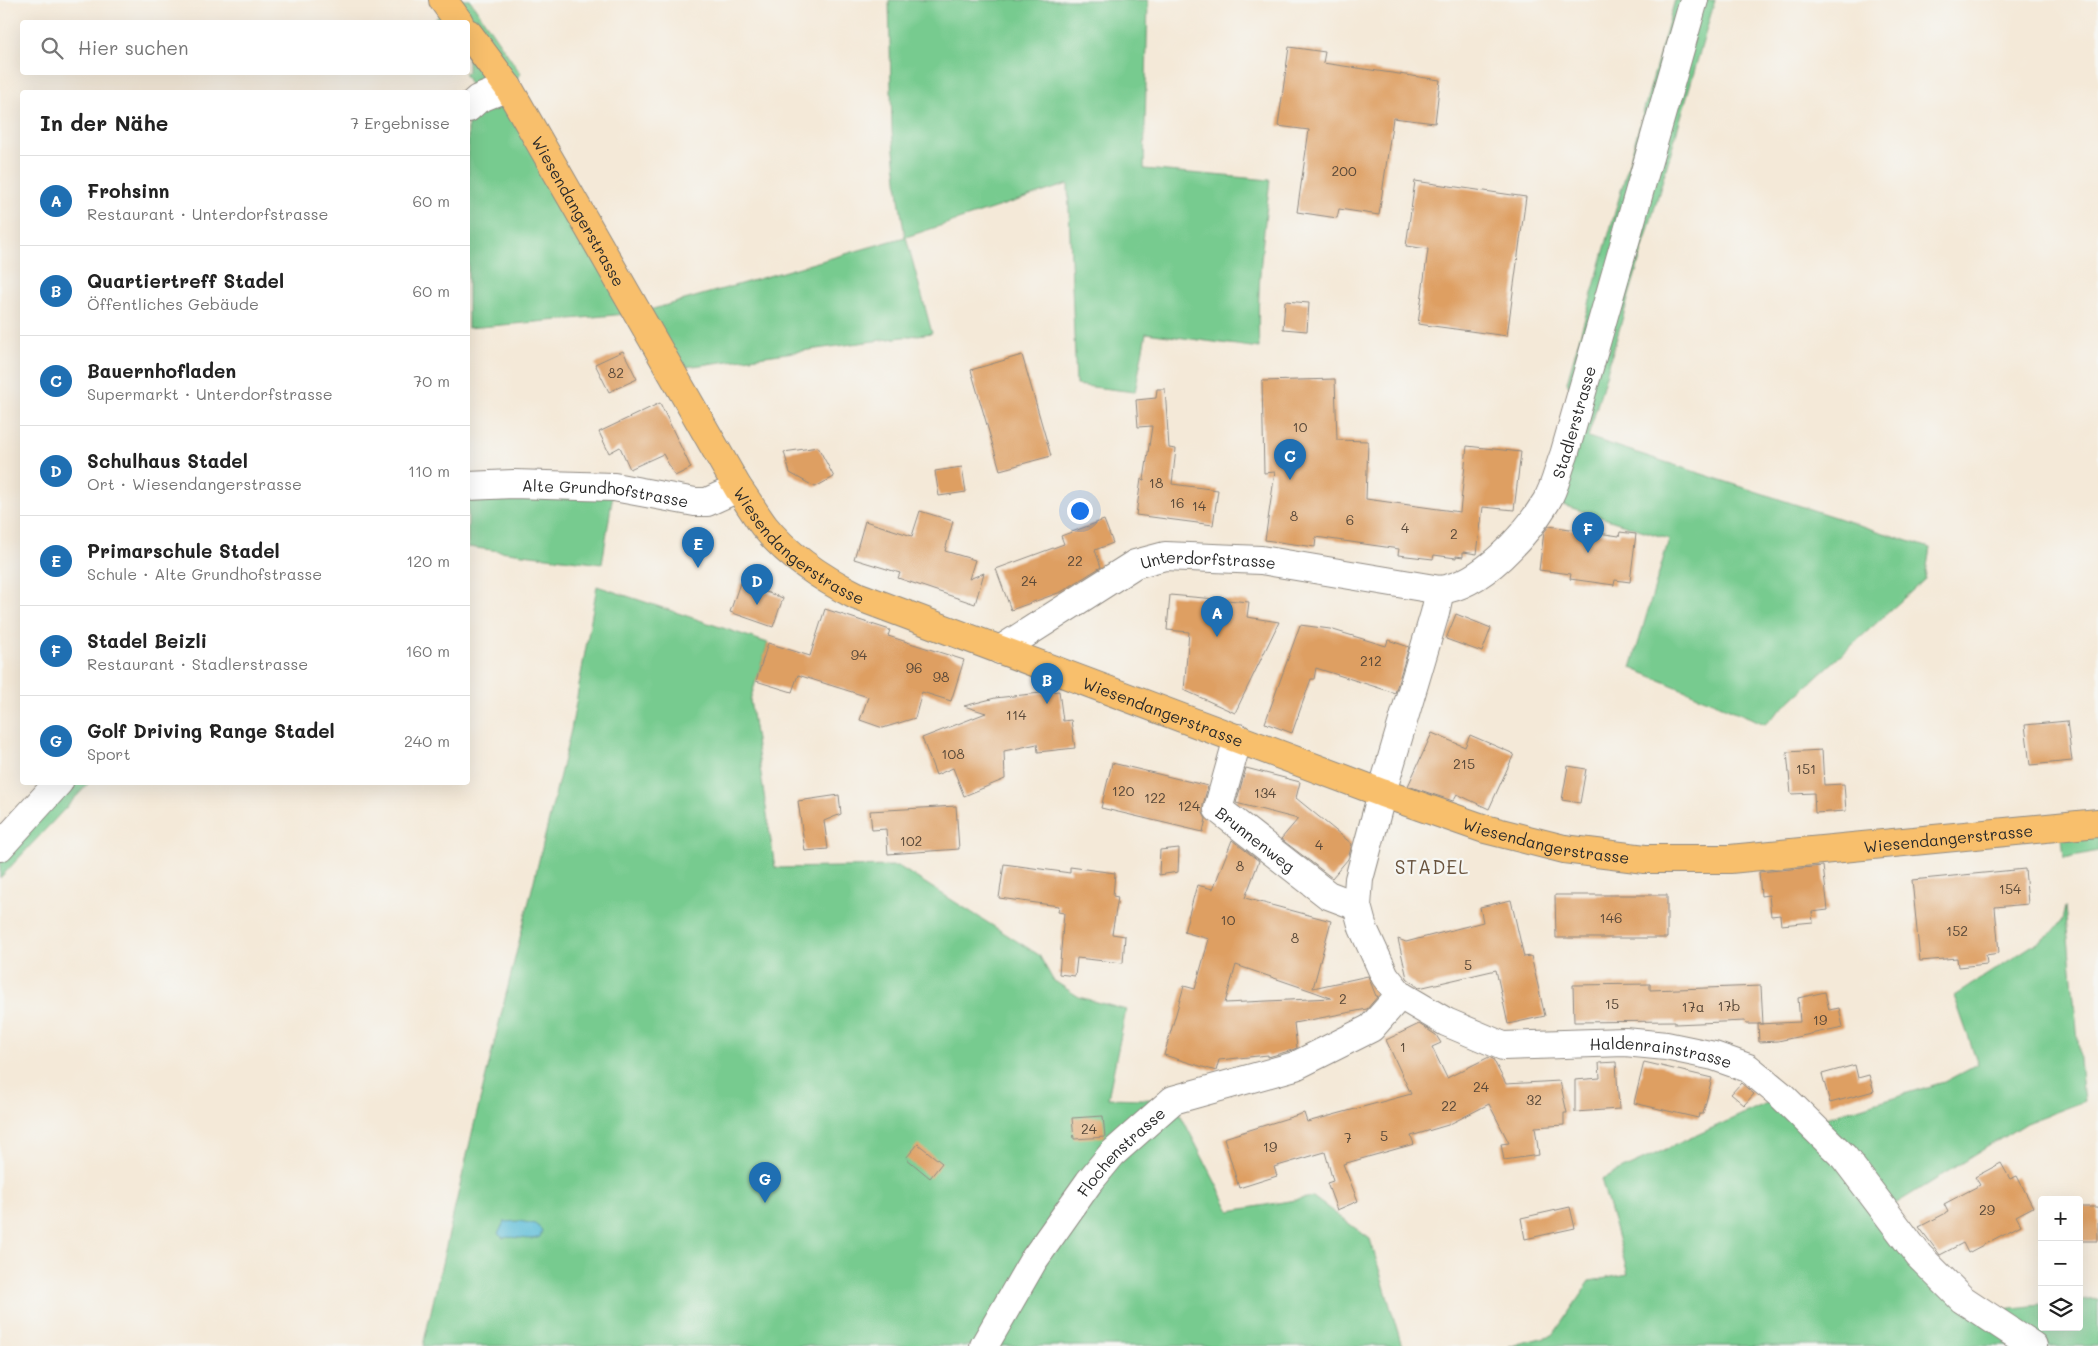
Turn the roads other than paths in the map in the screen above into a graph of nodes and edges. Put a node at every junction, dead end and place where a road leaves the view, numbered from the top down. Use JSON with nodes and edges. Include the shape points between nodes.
{"nodes":[{"id":1,"x":443,"y":0,"type":"edge"},
{"id":2,"x":1694,"y":0,"type":"edge"},
{"id":3,"x":458,"y":20,"type":"edge"},
{"id":4,"x":470,"y":36,"type":"edge"},
{"id":5,"x":508,"y":87,"type":"junction"},
{"id":6,"x":470,"y":106,"type":"edge"},
{"id":7,"x":470,"y":486,"type":"edge"},
{"id":8,"x":738,"y":488,"type":"junction"},
{"id":9,"x":1440,"y":590,"type":"junction"},
{"id":10,"x":1000,"y":650,"type":"junction"},
{"id":11,"x":1238,"y":738,"type":"junction"},
{"id":12,"x":56,"y":785,"type":"edge"},
{"id":13,"x":1382,"y":793,"type":"junction"},
{"id":14,"x":2098,"y":823,"type":"edge"},
{"id":15,"x":0,"y":847,"type":"edge"},
{"id":16,"x":1357,"y":906,"type":"junction"},
{"id":17,"x":1400,"y":995,"type":"junction"},
{"id":18,"x":984,"y":1346,"type":"edge"},
{"id":19,"x":2034,"y":1346,"type":"edge"}],
"edges":[{"from":1,"to":3,"type":"main road"},
{"from":2,"to":9,"type":"street","name":"Stadlerstrasse","via":[[1564,455],[1547,500],[1518,542],[1460,586]]},
{"from":4,"to":5,"type":"main road","name":"Wiesendangerstrasse"},
{"from":5,"to":6,"type":"street","via":[[478,99]]},
{"from":5,"to":8,"type":"main road","name":"Wiesendangerstrasse"},
{"from":7,"to":8,"type":"street","name":"Alte Grundhofstrasse","via":[[614,487],[695,502],[707,502]]},
{"from":8,"to":10,"type":"main road","name":"Wiesendangerstrasse","via":[[780,544],[830,582],[856,596]]},
{"from":9,"to":10,"type":"street","name":"Unterdorfstrasse","via":[[1261,560],[1166,556],[1135,564]]},
{"from":9,"to":13,"type":"street"},
{"from":10,"to":11,"type":"main road","name":"Wiesendangerstrasse"},
{"from":11,"to":13,"type":"main road","name":"Wiesendangerstrasse"},
{"from":11,"to":16,"type":"street","name":"Brunnenweg","via":[[1218,808],[1328,895]]},
{"from":12,"to":15,"type":"street"},
{"from":13,"to":14,"type":"main road","name":"Wiesendangerstrasse","via":[[1485,829],[1564,849],[1645,859],[1730,859]]},
{"from":13,"to":16,"type":"street","name":"Haldenrainstrasse","via":[[1359,879]]},
{"from":16,"to":17,"type":"street","name":"Haldenrainstrasse","via":[[1363,928],[1385,976]]},
{"from":17,"to":18,"type":"street","name":"Flochenstrasse","via":[[1371,1028],[1295,1066],[1173,1100],[1112,1154],[1089,1182],[1033,1261]]},
{"from":17,"to":19,"type":"street","name":"Haldenrainstrasse","via":[[1446,1022],[1503,1046],[1625,1042],[1714,1056],[1748,1068],[1778,1091],[1844,1157],[1919,1256],[1962,1299]]}]}
